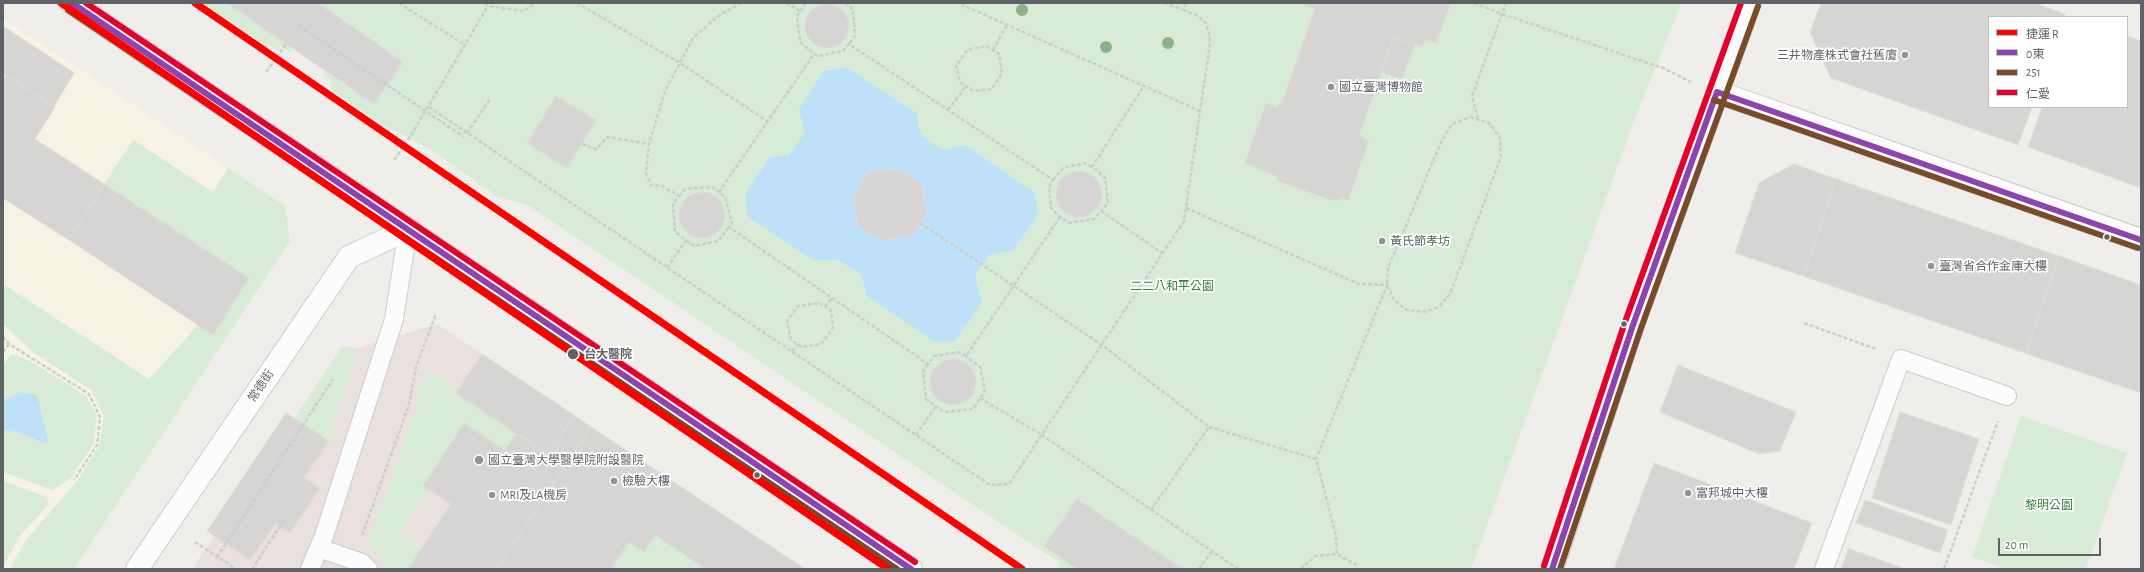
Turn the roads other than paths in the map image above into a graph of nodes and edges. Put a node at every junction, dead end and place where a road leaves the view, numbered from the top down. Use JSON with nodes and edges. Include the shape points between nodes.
{"nodes":[{"id":1,"x":72,"y":3,"type":"edge"},
{"id":2,"x":1750,"y":3,"type":"edge"},
{"id":3,"x":1717,"y":92,"type":"junction"},
{"id":4,"x":408,"y":229,"type":"junction"},
{"id":5,"x":2141,"y":240,"type":"edge"},
{"id":6,"x":2007,"y":396,"type":"road end"},
{"id":7,"x":319,"y":548,"type":"junction"},
{"id":8,"x":137,"y":569,"type":"edge"},
{"id":9,"x":310,"y":569,"type":"edge"},
{"id":10,"x":368,"y":569,"type":"edge"},
{"id":11,"x":911,"y":569,"type":"edge"},
{"id":12,"x":1552,"y":569,"type":"edge"},
{"id":13,"x":1824,"y":569,"type":"edge"}],
"edges":[{"from":1,"to":4,"type":"street"},
{"from":2,"to":3,"type":"street"},
{"from":3,"to":5,"type":"street"},
{"from":3,"to":12,"type":"street","via":[[1633,325]]},
{"from":4,"to":7,"type":"lane","via":[[394,319]]},
{"from":4,"to":8,"type":"street","name":"常德街","via":[[349,257]]},
{"from":4,"to":11,"type":"street"},
{"from":6,"to":13,"type":"lane","via":[[1901,359]]},
{"from":7,"to":9,"type":"lane"},
{"from":7,"to":10,"type":"lane","via":[[362,563]]}]}
